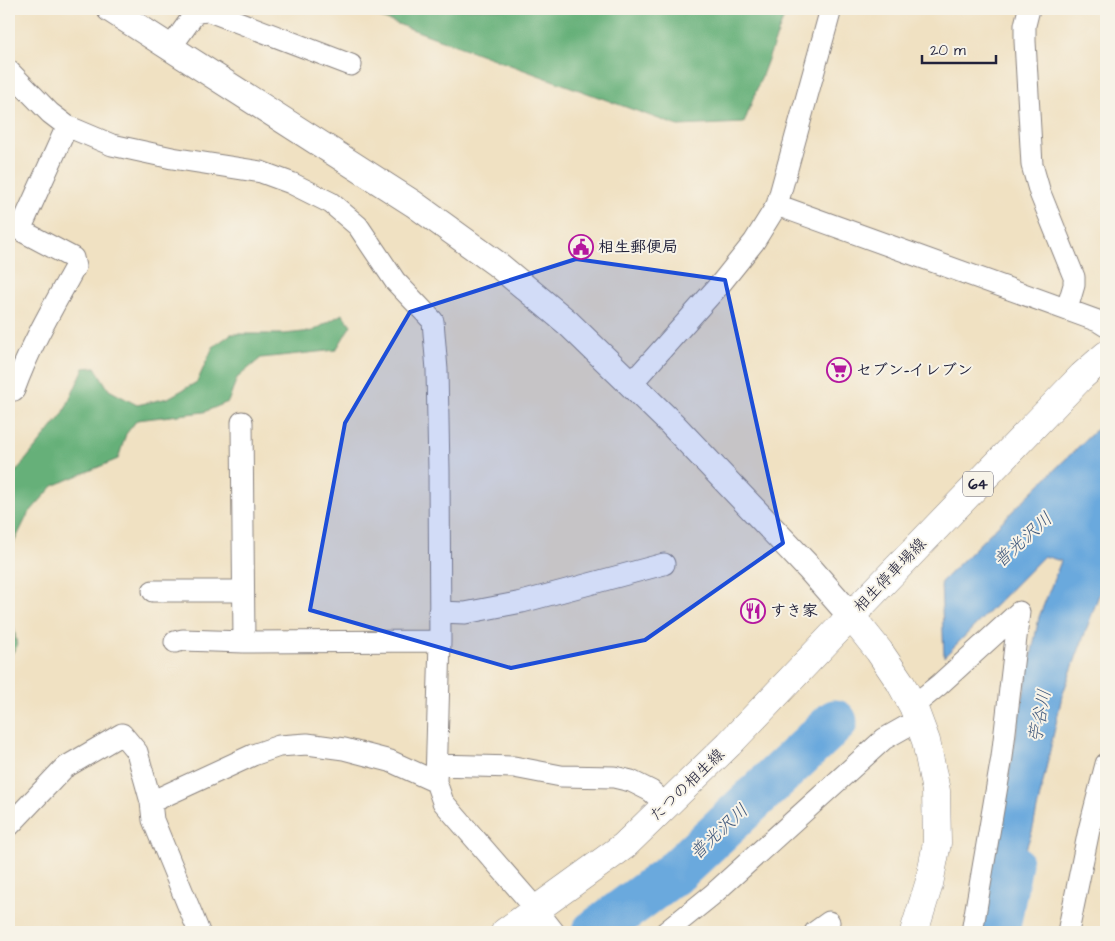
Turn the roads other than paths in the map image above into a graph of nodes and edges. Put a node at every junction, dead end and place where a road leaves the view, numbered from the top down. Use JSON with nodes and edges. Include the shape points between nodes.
{"nodes":[{"id":1,"x":110,"y":9,"type":"edge"},
{"id":2,"x":831,"y":9,"type":"edge"},
{"id":3,"x":1029,"y":9,"type":"edge"},
{"id":4,"x":196,"y":10,"type":"edge"},
{"id":5,"x":171,"y":47,"type":"junction"},
{"id":6,"x":351,"y":65,"type":"dead end"},
{"id":7,"x":9,"y":71,"type":"edge"},
{"id":8,"x":67,"y":126,"type":"junction"},
{"id":9,"x":776,"y":205,"type":"junction"},
{"id":10,"x":14,"y":228,"type":"edge"},
{"id":11,"x":1067,"y":310,"type":"junction"},
{"id":12,"x":1106,"y":326,"type":"edge"},
{"id":13,"x":1106,"y":355,"type":"edge"},
{"id":14,"x":631,"y":384,"type":"junction"},
{"id":15,"x":9,"y":388,"type":"edge"},
{"id":16,"x":242,"y":422,"type":"dead end"},
{"id":17,"x":664,"y":564,"type":"dead end"},
{"id":18,"x":153,"y":590,"type":"dead end"},
{"id":19,"x":243,"y":591,"type":"junction"},
{"id":20,"x":439,"y":612,"type":"junction"},
{"id":21,"x":851,"y":616,"type":"junction"},
{"id":22,"x":440,"y":641,"type":"junction"},
{"id":23,"x":175,"y":642,"type":"dead end"},
{"id":24,"x":244,"y":642,"type":"junction"},
{"id":25,"x":916,"y":713,"type":"junction"},
{"id":26,"x":1106,"y":764,"type":"edge"},
{"id":27,"x":436,"y":774,"type":"junction"},
{"id":28,"x":151,"y":802,"type":"junction"},
{"id":29,"x":666,"y":805,"type":"junction"},
{"id":30,"x":9,"y":826,"type":"edge"},
{"id":31,"x":546,"y":921,"type":"edge"},
{"id":32,"x":199,"y":932,"type":"edge"},
{"id":33,"x":505,"y":932,"type":"edge"},
{"id":34,"x":666,"y":932,"type":"edge"},
{"id":35,"x":914,"y":932,"type":"edge"},
{"id":36,"x":972,"y":932,"type":"edge"},
{"id":37,"x":1068,"y":932,"type":"edge"}],
"edges":[{"from":1,"to":5,"type":"street"},
{"from":2,"to":9,"type":"street"},
{"from":3,"to":11,"type":"street","via":[[1024,25],[1032,165],[1074,277]]},
{"from":4,"to":5,"type":"street"},
{"from":4,"to":6,"type":"street","via":[[209,11]]},
{"from":5,"to":14,"type":"street","via":[[414,204],[497,264],[568,323]]},
{"from":7,"to":8,"type":"street"},
{"from":8,"to":10,"type":"street"},
{"from":8,"to":20,"type":"street","via":[[112,145],[261,172],[331,203],[358,226],[395,281],[433,321],[437,370]]},
{"from":9,"to":11,"type":"street"},
{"from":9,"to":14,"type":"street","via":[[754,242],[722,282]]},
{"from":10,"to":15,"type":"street","via":[[73,258],[75,267],[39,332],[14,390]]},
{"from":11,"to":12,"type":"street"},
{"from":13,"to":21,"type":"main road","name":"相生停車場線","number":"64"},
{"from":14,"to":21,"type":"street","via":[[796,554]]},
{"from":16,"to":19,"type":"street"},
{"from":17,"to":20,"type":"street","via":[[522,602],[465,613]]},
{"from":18,"to":19,"type":"street"},
{"from":19,"to":24,"type":"street"},
{"from":20,"to":22,"type":"street"},
{"from":21,"to":25,"type":"main road","name":"相生停車場線","via":[[900,682]]},
{"from":21,"to":29,"type":"main road","name":"たつの相生線"},
{"from":22,"to":24,"type":"street"},
{"from":22,"to":27,"type":"street"},
{"from":23,"to":24,"type":"street"},
{"from":25,"to":34,"type":"street","via":[[907,726],[884,739],[712,895]]},
{"from":25,"to":35,"type":"main road","name":"相生停車場線","via":[[926,741],[936,791],[936,844],[929,884]]},
{"from":25,"to":36,"type":"street","via":[[939,685],[1019,612],[1002,757]]},
{"from":26,"to":37,"type":"street"},
{"from":27,"to":28,"type":"street","via":[[344,749],[307,744],[279,746]]},
{"from":27,"to":29,"type":"street","via":[[514,767],[561,776],[614,777],[650,791]]},
{"from":27,"to":31,"type":"street","via":[[443,802]]},
{"from":28,"to":30,"type":"street","via":[[136,752],[122,734],[64,768]]},
{"from":28,"to":32,"type":"street","via":[[153,820]]},
{"from":29,"to":31,"type":"main road","name":"たつの相生線"},
{"from":31,"to":33,"type":"main road","name":"たつの相生線"}]}
